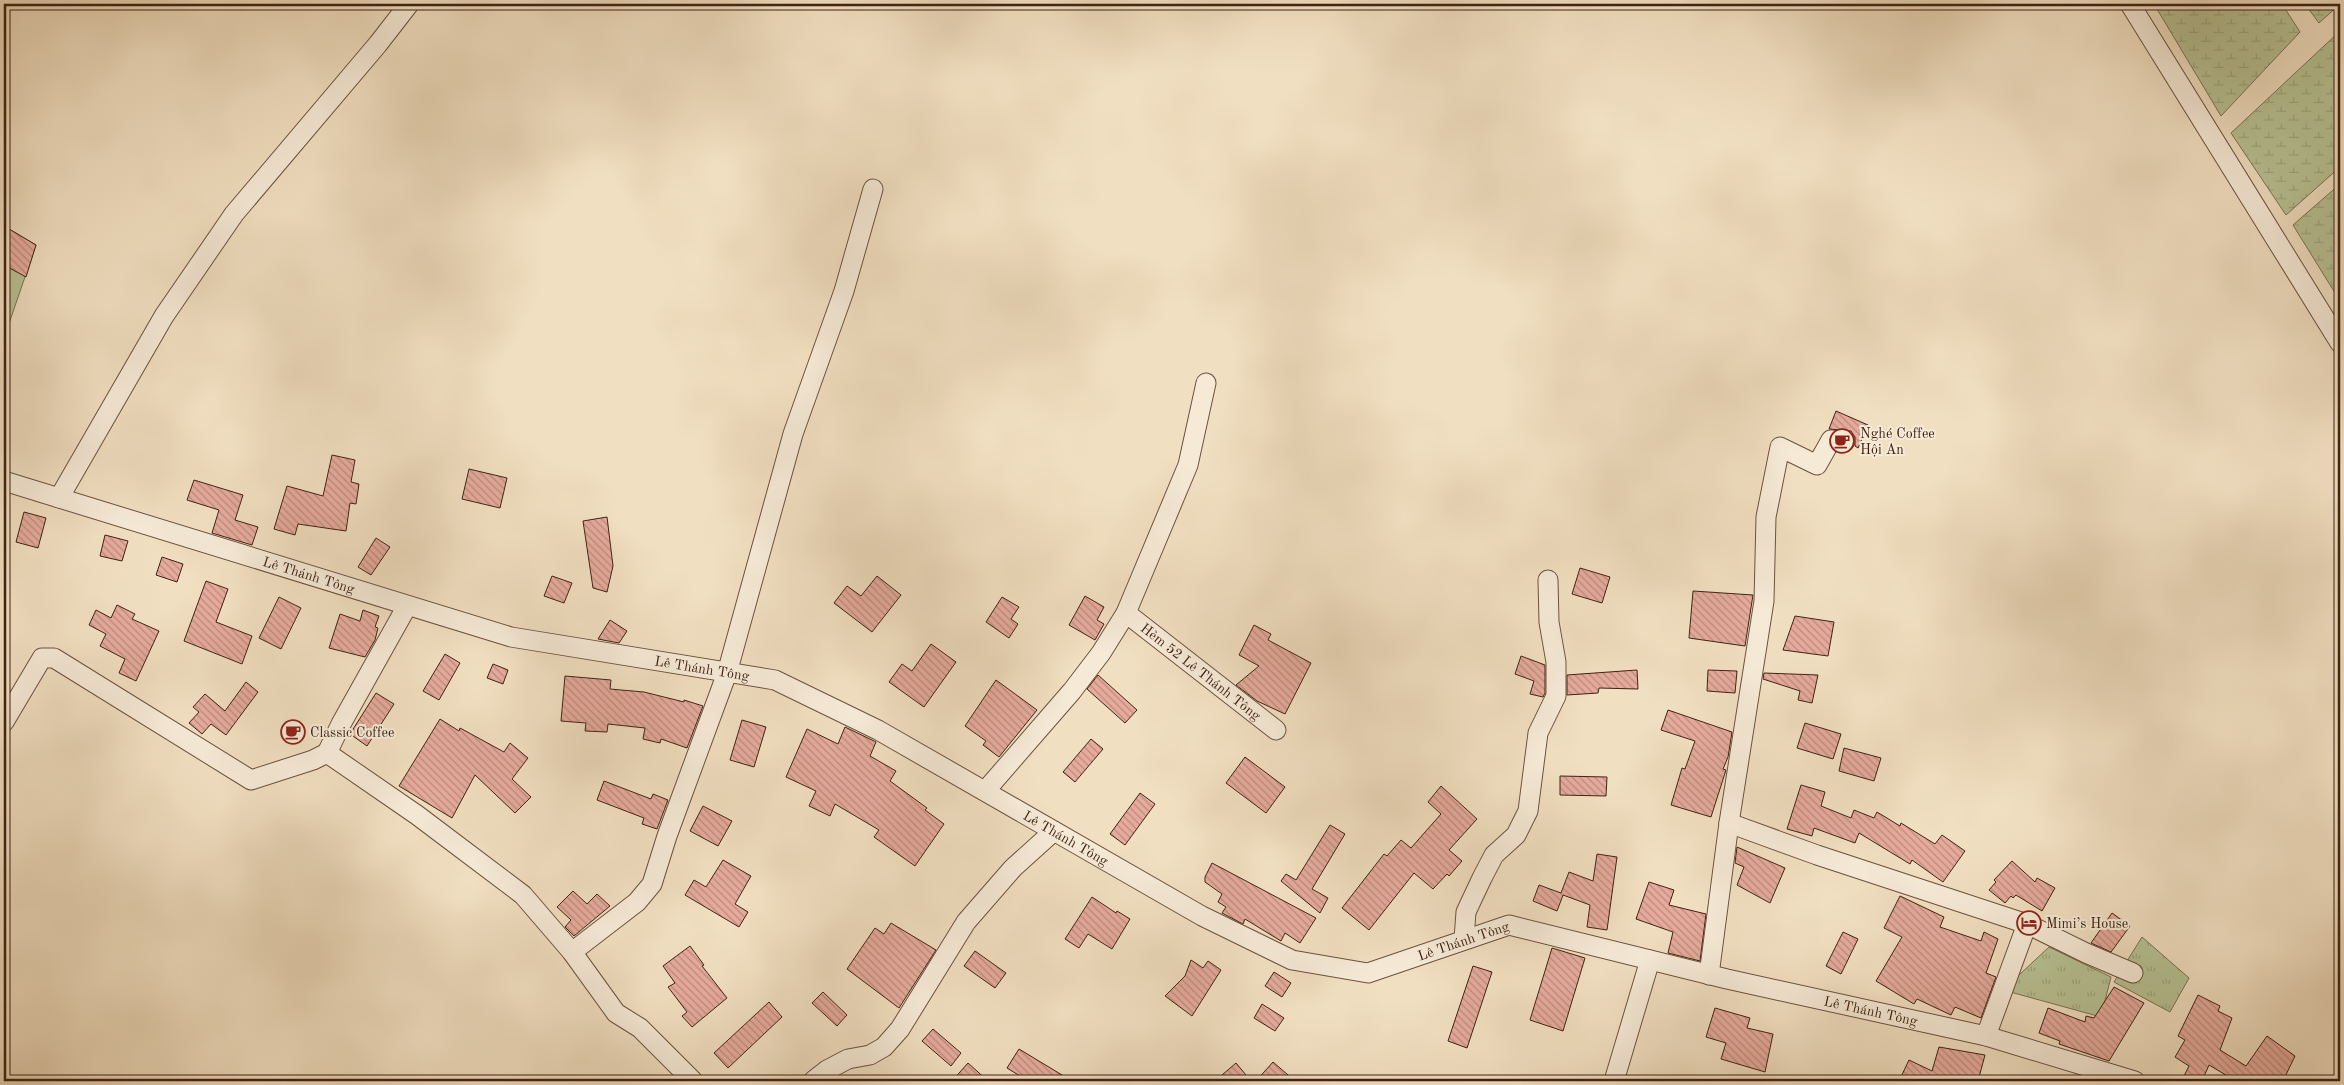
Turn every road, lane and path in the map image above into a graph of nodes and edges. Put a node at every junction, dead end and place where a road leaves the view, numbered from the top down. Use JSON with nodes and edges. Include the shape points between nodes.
{"nodes":[{"id":1,"x":408,"y":4,"type":"edge"},
{"id":2,"x":2130,"y":4,"type":"edge"},
{"id":3,"x":873,"y":189,"type":"dead end"},
{"id":4,"x":2340,"y":343,"type":"edge"},
{"id":5,"x":1206,"y":383,"type":"dead end"},
{"id":6,"x":1845,"y":441,"type":"dead end"},
{"id":7,"x":4,"y":481,"type":"edge"},
{"id":8,"x":59,"y":498,"type":"junction"},
{"id":9,"x":1548,"y":580,"type":"dead end"},
{"id":10,"x":407,"y":606,"type":"junction"},
{"id":11,"x":1126,"y":612,"type":"junction"},
{"id":12,"x":727,"y":672,"type":"junction"},
{"id":13,"x":4,"y":722,"type":"edge"},
{"id":14,"x":1276,"y":730,"type":"dead end"},
{"id":15,"x":327,"y":753,"type":"junction"},
{"id":16,"x":986,"y":790,"type":"junction"},
{"id":17,"x":1729,"y":823,"type":"junction"},
{"id":18,"x":1054,"y":831,"type":"junction"},
{"id":19,"x":2027,"y":924,"type":"junction"},
{"id":20,"x":1464,"y":940,"type":"junction"},
{"id":21,"x":572,"y":952,"type":"junction"},
{"id":22,"x":1650,"y":960,"type":"junction"},
{"id":23,"x":2133,"y":973,"type":"dead end"},
{"id":24,"x":1709,"y":975,"type":"junction"},
{"id":25,"x":1986,"y":1036,"type":"junction"},
{"id":26,"x":693,"y":1081,"type":"edge"},
{"id":27,"x":813,"y":1081,"type":"edge"},
{"id":28,"x":1614,"y":1081,"type":"edge"},
{"id":29,"x":2135,"y":1081,"type":"edge"}],
"edges":[{"from":1,"to":8,"type":"street","via":[[372,52],[234,214],[164,316]]},
{"from":2,"to":4,"type":"street"},
{"from":3,"to":12,"type":"street","via":[[844,291],[793,434]]},
{"from":5,"to":11,"type":"street","via":[[1188,464]]},
{"from":6,"to":17,"type":"street","via":[[1831,440],[1817,465],[1780,448],[1766,517],[1764,601]]},
{"from":7,"to":8,"type":"street","name":"Lê Thánh Tông"},
{"from":8,"to":10,"type":"street","name":"Lê Thánh Tông"},
{"from":9,"to":20,"type":"street","via":[[1556,696],[1538,733],[1528,811],[1516,834],[1494,855],[1482,878],[1466,912]]},
{"from":10,"to":12,"type":"street","name":"Lê Thánh Tông","via":[[511,637]]},
{"from":10,"to":15,"type":"street"},
{"from":11,"to":14,"type":"street","name":"Hẻm 52 Lê Thánh Tông"},
{"from":11,"to":16,"type":"street","via":[[1072,690]]},
{"from":12,"to":16,"type":"street","name":"Lê Thánh Tông","via":[[775,680],[878,730]]},
{"from":12,"to":21,"type":"street","via":[[652,884],[638,902]]},
{"from":13,"to":15,"type":"street","via":[[42,658],[54,658],[251,780]]},
{"from":15,"to":21,"type":"street","via":[[523,894]]},
{"from":16,"to":18,"type":"street","name":"Lê Thánh Tông"},
{"from":17,"to":19,"type":"street"},
{"from":17,"to":24,"type":"street"},
{"from":18,"to":20,"type":"street","name":"Lê Thánh Tông","via":[[1202,916],[1292,960],[1368,973]]},
{"from":18,"to":27,"type":"street","via":[[1013,868],[966,922],[900,1029],[884,1047],[870,1056],[848,1059]]},
{"from":19,"to":23,"type":"street"},
{"from":19,"to":25,"type":"street"},
{"from":20,"to":22,"type":"street","name":"Lê Thánh Tông","via":[[1509,925]]},
{"from":21,"to":26,"type":"street","via":[[616,1013],[640,1028]]},
{"from":22,"to":24,"type":"street","name":"Lê Thánh Tông"},
{"from":22,"to":28,"type":"street"},
{"from":24,"to":25,"type":"street","name":"Lê Thánh Tông"},
{"from":25,"to":29,"type":"street","name":"Lê Thánh Tông"}]}
